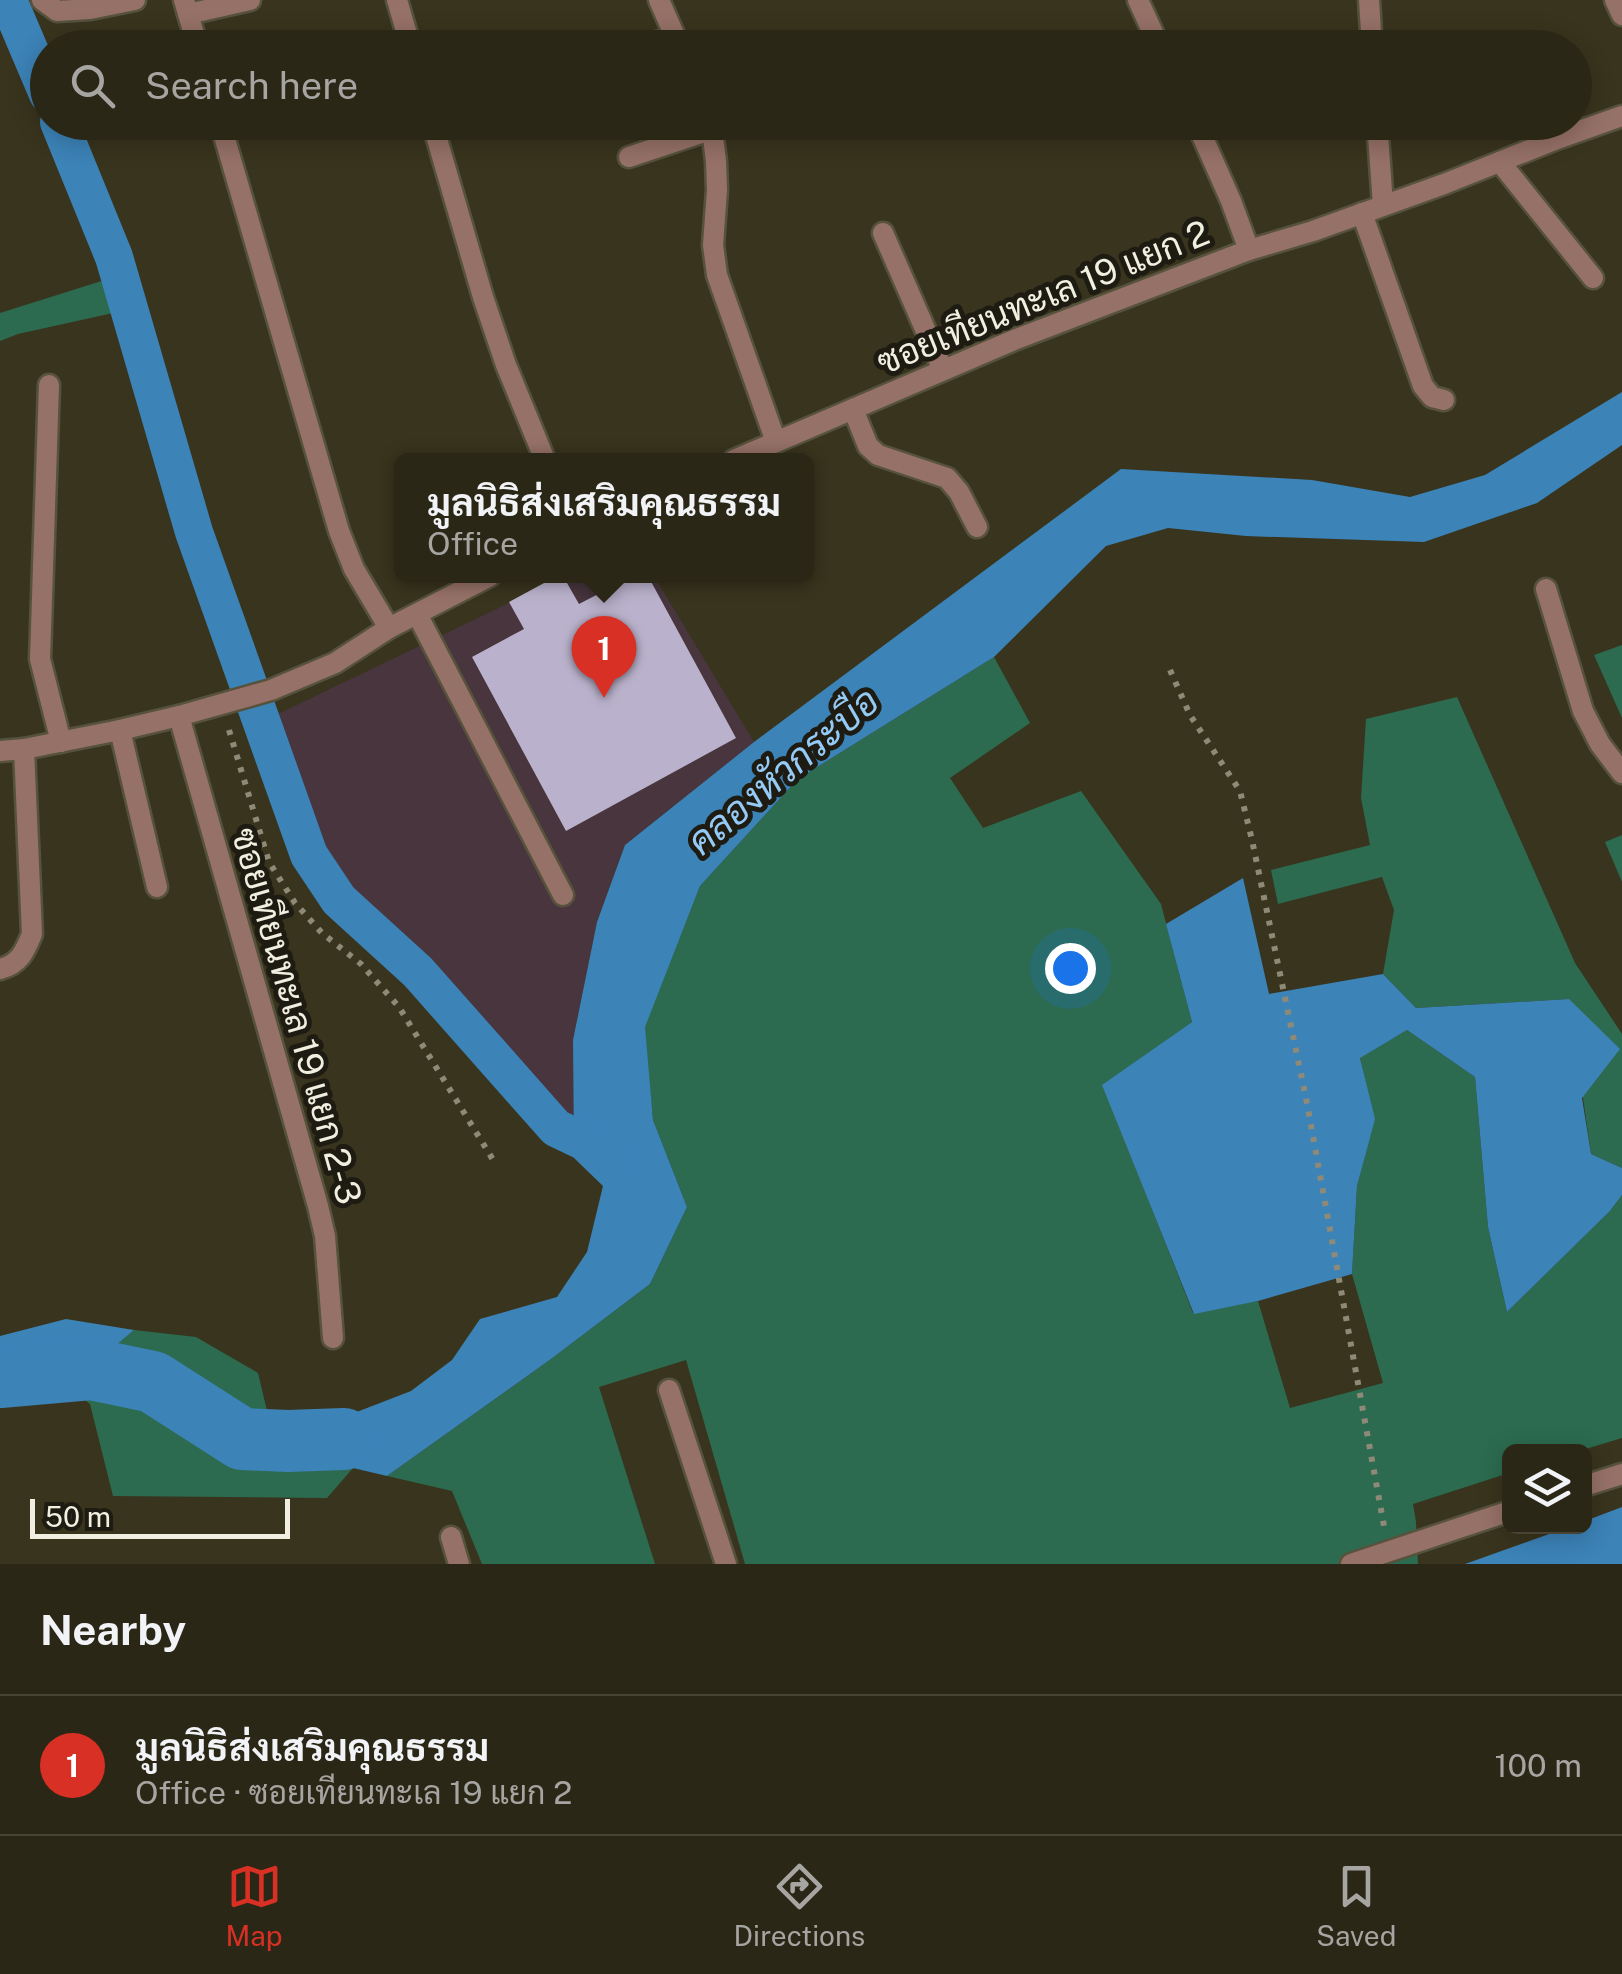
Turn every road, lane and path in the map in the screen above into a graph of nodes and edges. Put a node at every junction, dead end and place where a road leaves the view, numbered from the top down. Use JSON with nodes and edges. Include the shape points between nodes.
{"nodes":[{"id":1,"x":42,"y":0,"type":"edge"},
{"id":2,"x":135,"y":0,"type":"edge"},
{"id":3,"x":250,"y":0,"type":"edge"},
{"id":4,"x":397,"y":0,"type":"edge"},
{"id":5,"x":659,"y":0,"type":"edge"},
{"id":6,"x":1138,"y":0,"type":"edge"},
{"id":7,"x":1369,"y":0,"type":"edge"},
{"id":8,"x":1616,"y":0,"type":"edge"},
{"id":9,"x":186,"y":7,"type":"edge"},
{"id":10,"x":1622,"y":15,"type":"edge"},
{"id":11,"x":405,"y":30,"type":"edge"},
{"id":12,"x":673,"y":30,"type":"edge"},
{"id":13,"x":1152,"y":30,"type":"edge"},
{"id":14,"x":1371,"y":30,"type":"edge"},
{"id":15,"x":1622,"y":116,"type":"edge"},
{"id":16,"x":1592,"y":127,"type":"edge"},
{"id":17,"x":225,"y":140,"type":"edge"},
{"id":18,"x":437,"y":140,"type":"edge"},
{"id":19,"x":675,"y":140,"type":"edge"},
{"id":20,"x":713,"y":140,"type":"edge"},
{"id":21,"x":1204,"y":140,"type":"edge"},
{"id":22,"x":1378,"y":140,"type":"edge"},
{"id":23,"x":1558,"y":140,"type":"edge"},
{"id":24,"x":629,"y":157,"type":"dead end"},
{"id":25,"x":1500,"y":162,"type":"junction"},
{"id":26,"x":1383,"y":204,"type":"junction"},
{"id":27,"x":1362,"y":213,"type":"junction"},
{"id":28,"x":884,"y":233,"type":"dead end"},
{"id":29,"x":1249,"y":250,"type":"junction"},
{"id":30,"x":1593,"y":278,"type":"dead end"},
{"id":31,"x":943,"y":370,"type":"junction"},
{"id":32,"x":49,"y":385,"type":"dead end"},
{"id":33,"x":1444,"y":400,"type":"dead end"},
{"id":34,"x":853,"y":409,"type":"junction"},
{"id":35,"x":776,"y":442,"type":"junction"},
{"id":36,"x":542,"y":453,"type":"edge"},
{"id":37,"x":750,"y":453,"type":"edge"},
{"id":38,"x":977,"y":527,"type":"dead end"},
{"id":39,"x":477,"y":583,"type":"edge"},
{"id":40,"x":1546,"y":590,"type":"dead end"},
{"id":41,"x":417,"y":614,"type":"junction"},
{"id":42,"x":389,"y":628,"type":"junction"},
{"id":43,"x":1170,"y":670,"type":"dead end"},
{"id":44,"x":225,"y":704,"type":"junction"},
{"id":45,"x":179,"y":716,"type":"junction"},
{"id":46,"x":120,"y":730,"type":"junction"},
{"id":47,"x":61,"y":742,"type":"junction"},
{"id":48,"x":24,"y":749,"type":"junction"},
{"id":49,"x":0,"y":751,"type":"edge"},
{"id":50,"x":1622,"y":772,"type":"edge"},
{"id":51,"x":157,"y":887,"type":"dead end"},
{"id":52,"x":563,"y":895,"type":"dead end"},
{"id":53,"x":0,"y":969,"type":"edge"},
{"id":54,"x":495,"y":1163,"type":"dead end"},
{"id":55,"x":334,"y":1338,"type":"dead end"},
{"id":56,"x":669,"y":1390,"type":"dead end"},
{"id":57,"x":1622,"y":1474,"type":"edge"},
{"id":58,"x":1592,"y":1483,"type":"edge"},
{"id":59,"x":1502,"y":1514,"type":"edge"},
{"id":60,"x":451,"y":1537,"type":"dead end"},
{"id":61,"x":1388,"y":1550,"type":"junction"},
{"id":62,"x":459,"y":1564,"type":"edge"},
{"id":63,"x":726,"y":1564,"type":"edge"},
{"id":64,"x":1351,"y":1564,"type":"edge"}],
"edges":[{"from":1,"to":2,"type":"street","via":[[57,11]]},
{"from":3,"to":9,"type":"street"},
{"from":4,"to":11,"type":"street"},
{"from":5,"to":12,"type":"street"},
{"from":6,"to":13,"type":"street"},
{"from":7,"to":14,"type":"street"},
{"from":8,"to":10,"type":"street"},
{"from":15,"to":16,"type":"street"},
{"from":17,"to":42,"type":"street","via":[[339,531]]},
{"from":18,"to":36,"type":"street","via":[[506,365]]},
{"from":19,"to":24,"type":"street"},
{"from":20,"to":35,"type":"street","via":[[717,275]]},
{"from":21,"to":29,"type":"street","name":"ซอยเทียนทะเล 19 แยก 2"},
{"from":22,"to":26,"type":"street"},
{"from":23,"to":25,"type":"street"},
{"from":25,"to":26,"type":"street"},
{"from":25,"to":30,"type":"street"},
{"from":26,"to":27,"type":"street"},
{"from":27,"to":29,"type":"street"},
{"from":27,"to":33,"type":"street","via":[[1423,386]]},
{"from":28,"to":31,"type":"street"},
{"from":29,"to":31,"type":"street","name":"ซอยเทียนทะเล 19 แยก 2"},
{"from":31,"to":34,"type":"street","name":"ซอยเทียนทะเล 19 แยก 2"},
{"from":32,"to":47,"type":"street","via":[[40,659]]},
{"from":34,"to":35,"type":"street","name":"ซอยเทียนทะเล 19 แยก 2"},
{"from":34,"to":38,"type":"street","via":[[868,446],[947,478]]},
{"from":35,"to":37,"type":"street","name":"ซอยเทียนทะเล 19 แยก 2"},
{"from":39,"to":41,"type":"street"},
{"from":40,"to":50,"type":"street","via":[[1582,711]]},
{"from":41,"to":42,"type":"street"},
{"from":41,"to":52,"type":"street"},
{"from":42,"to":44,"type":"street","via":[[335,663]]},
{"from":43,"to":61,"type":"path","via":[[1190,715],[1240,792],[1252,840]]},
{"from":44,"to":45,"type":"street"},
{"from":44,"to":54,"type":"path","via":[[269,862],[322,933],[400,1007]]},
{"from":45,"to":46,"type":"street"},
{"from":45,"to":55,"type":"street","name":"ซอยเทียนทะเล 19 แยก 2-3","via":[[318,1206]]},
{"from":46,"to":47,"type":"street"},
{"from":46,"to":51,"type":"street"},
{"from":47,"to":48,"type":"street"},
{"from":48,"to":49,"type":"street"},
{"from":48,"to":53,"type":"street","via":[[32,934],[24,956]]},
{"from":56,"to":63,"type":"street"},
{"from":57,"to":58,"type":"street"},
{"from":59,"to":61,"type":"street"},
{"from":60,"to":62,"type":"street"},
{"from":61,"to":64,"type":"street"}]}
